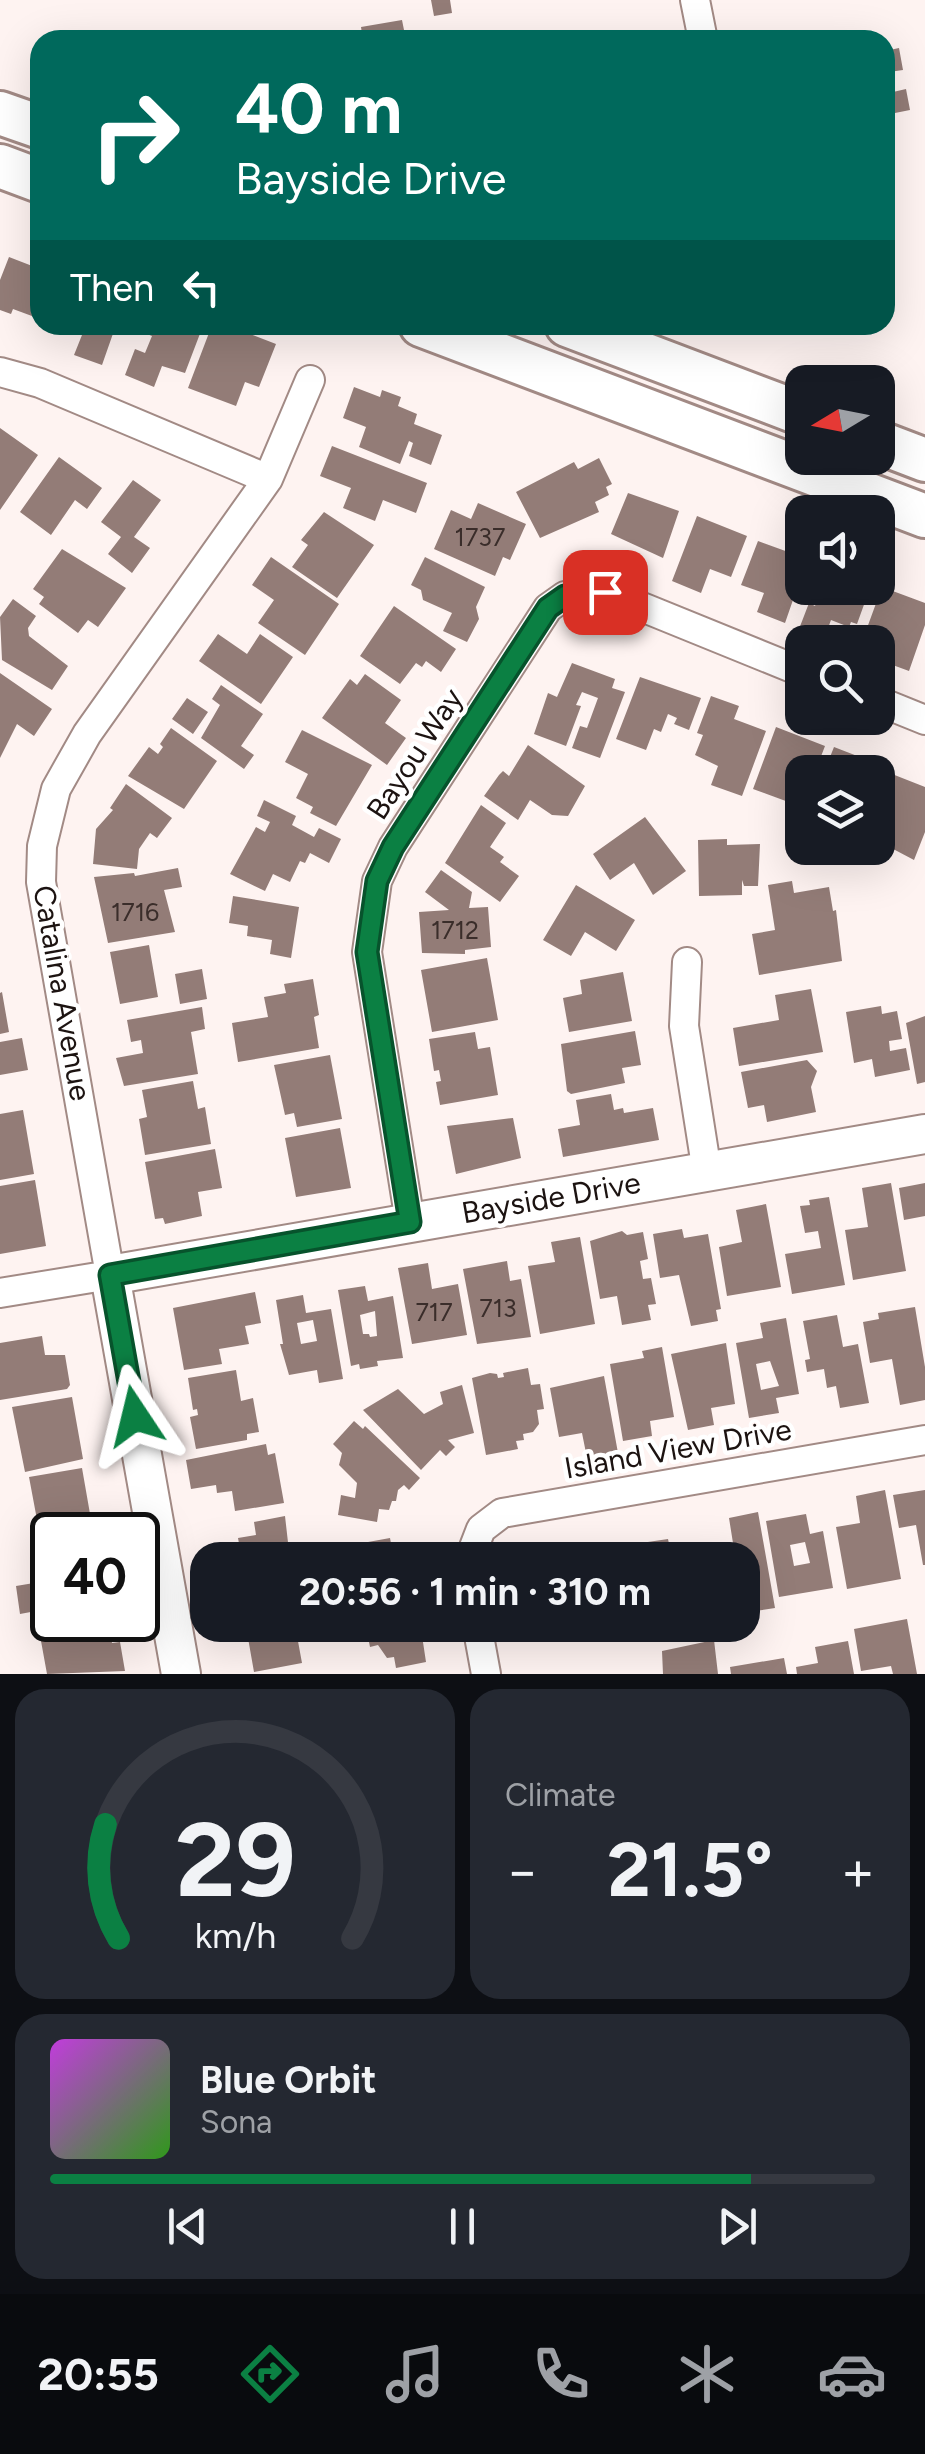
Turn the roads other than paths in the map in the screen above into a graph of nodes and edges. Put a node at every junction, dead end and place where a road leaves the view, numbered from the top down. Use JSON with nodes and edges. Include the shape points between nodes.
{"nodes":[{"id":1,"x":695,"y":0,"type":"edge"},
{"id":2,"x":700,"y":30,"type":"edge"},
{"id":3,"x":0,"y":112,"type":"edge"},
{"id":4,"x":30,"y":123,"type":"edge"},
{"id":5,"x":0,"y":166,"type":"edge"},
{"id":6,"x":30,"y":177,"type":"edge"},
{"id":7,"x":446,"y":335,"type":"edge"},
{"id":8,"x":593,"y":335,"type":"edge"},
{"id":9,"x":0,"y":372,"type":"edge"},
{"id":10,"x":310,"y":380,"type":"dead end"},
{"id":11,"x":785,"y":408,"type":"edge"},
{"id":12,"x":895,"y":449,"type":"edge"},
{"id":13,"x":925,"y":460,"type":"edge"},
{"id":14,"x":268,"y":479,"type":"junction"},
{"id":15,"x":925,"y":516,"type":"edge"},
{"id":16,"x":785,"y":665,"type":"edge"},
{"id":17,"x":895,"y":709,"type":"edge"},
{"id":18,"x":925,"y":720,"type":"edge"},
{"id":19,"x":687,"y":962,"type":"dead end"},
{"id":20,"x":925,"y":1134,"type":"edge"},
{"id":21,"x":707,"y":1172,"type":"junction"},
{"id":22,"x":410,"y":1222,"type":"junction"},
{"id":23,"x":110,"y":1275,"type":"junction"},
{"id":24,"x":0,"y":1294,"type":"edge"},
{"id":25,"x":925,"y":1440,"type":"edge"},
{"id":26,"x":476,"y":1542,"type":"edge"},
{"id":27,"x":480,"y":1642,"type":"edge"},
{"id":28,"x":181,"y":1674,"type":"edge"},
{"id":29,"x":486,"y":1674,"type":"edge"}],
"edges":[{"from":1,"to":2,"type":"street"},
{"from":3,"to":4,"type":"main road"},
{"from":5,"to":6,"type":"main road"},
{"from":7,"to":15,"type":"main road"},
{"from":8,"to":11,"type":"main road"},
{"from":9,"to":14,"type":"street"},
{"from":10,"to":14,"type":"street","name":"Catalina Avenue"},
{"from":12,"to":13,"type":"main road"},
{"from":14,"to":23,"type":"street","name":"Catalina Avenue","via":[[87,734],[56,790],[42,846],[41,882]]},
{"from":16,"to":22,"type":"street","name":"Bayou Way","via":[[605,592],[565,596],[548,608],[377,881],[367,952]]},
{"from":17,"to":18,"type":"street"},
{"from":19,"to":21,"type":"street","via":[[684,1026]]},
{"from":20,"to":21,"type":"street","name":"Bayside Drive"},
{"from":21,"to":22,"type":"street","name":"Bayside Drive"},
{"from":22,"to":23,"type":"street","name":"Bayside Drive"},
{"from":23,"to":24,"type":"street","name":"Bayside Drive"},
{"from":23,"to":28,"type":"street","name":"Catalina Avenue"},
{"from":25,"to":26,"type":"street","name":"Island View Drive","via":[[502,1513]]},
{"from":27,"to":29,"type":"street"}]}
